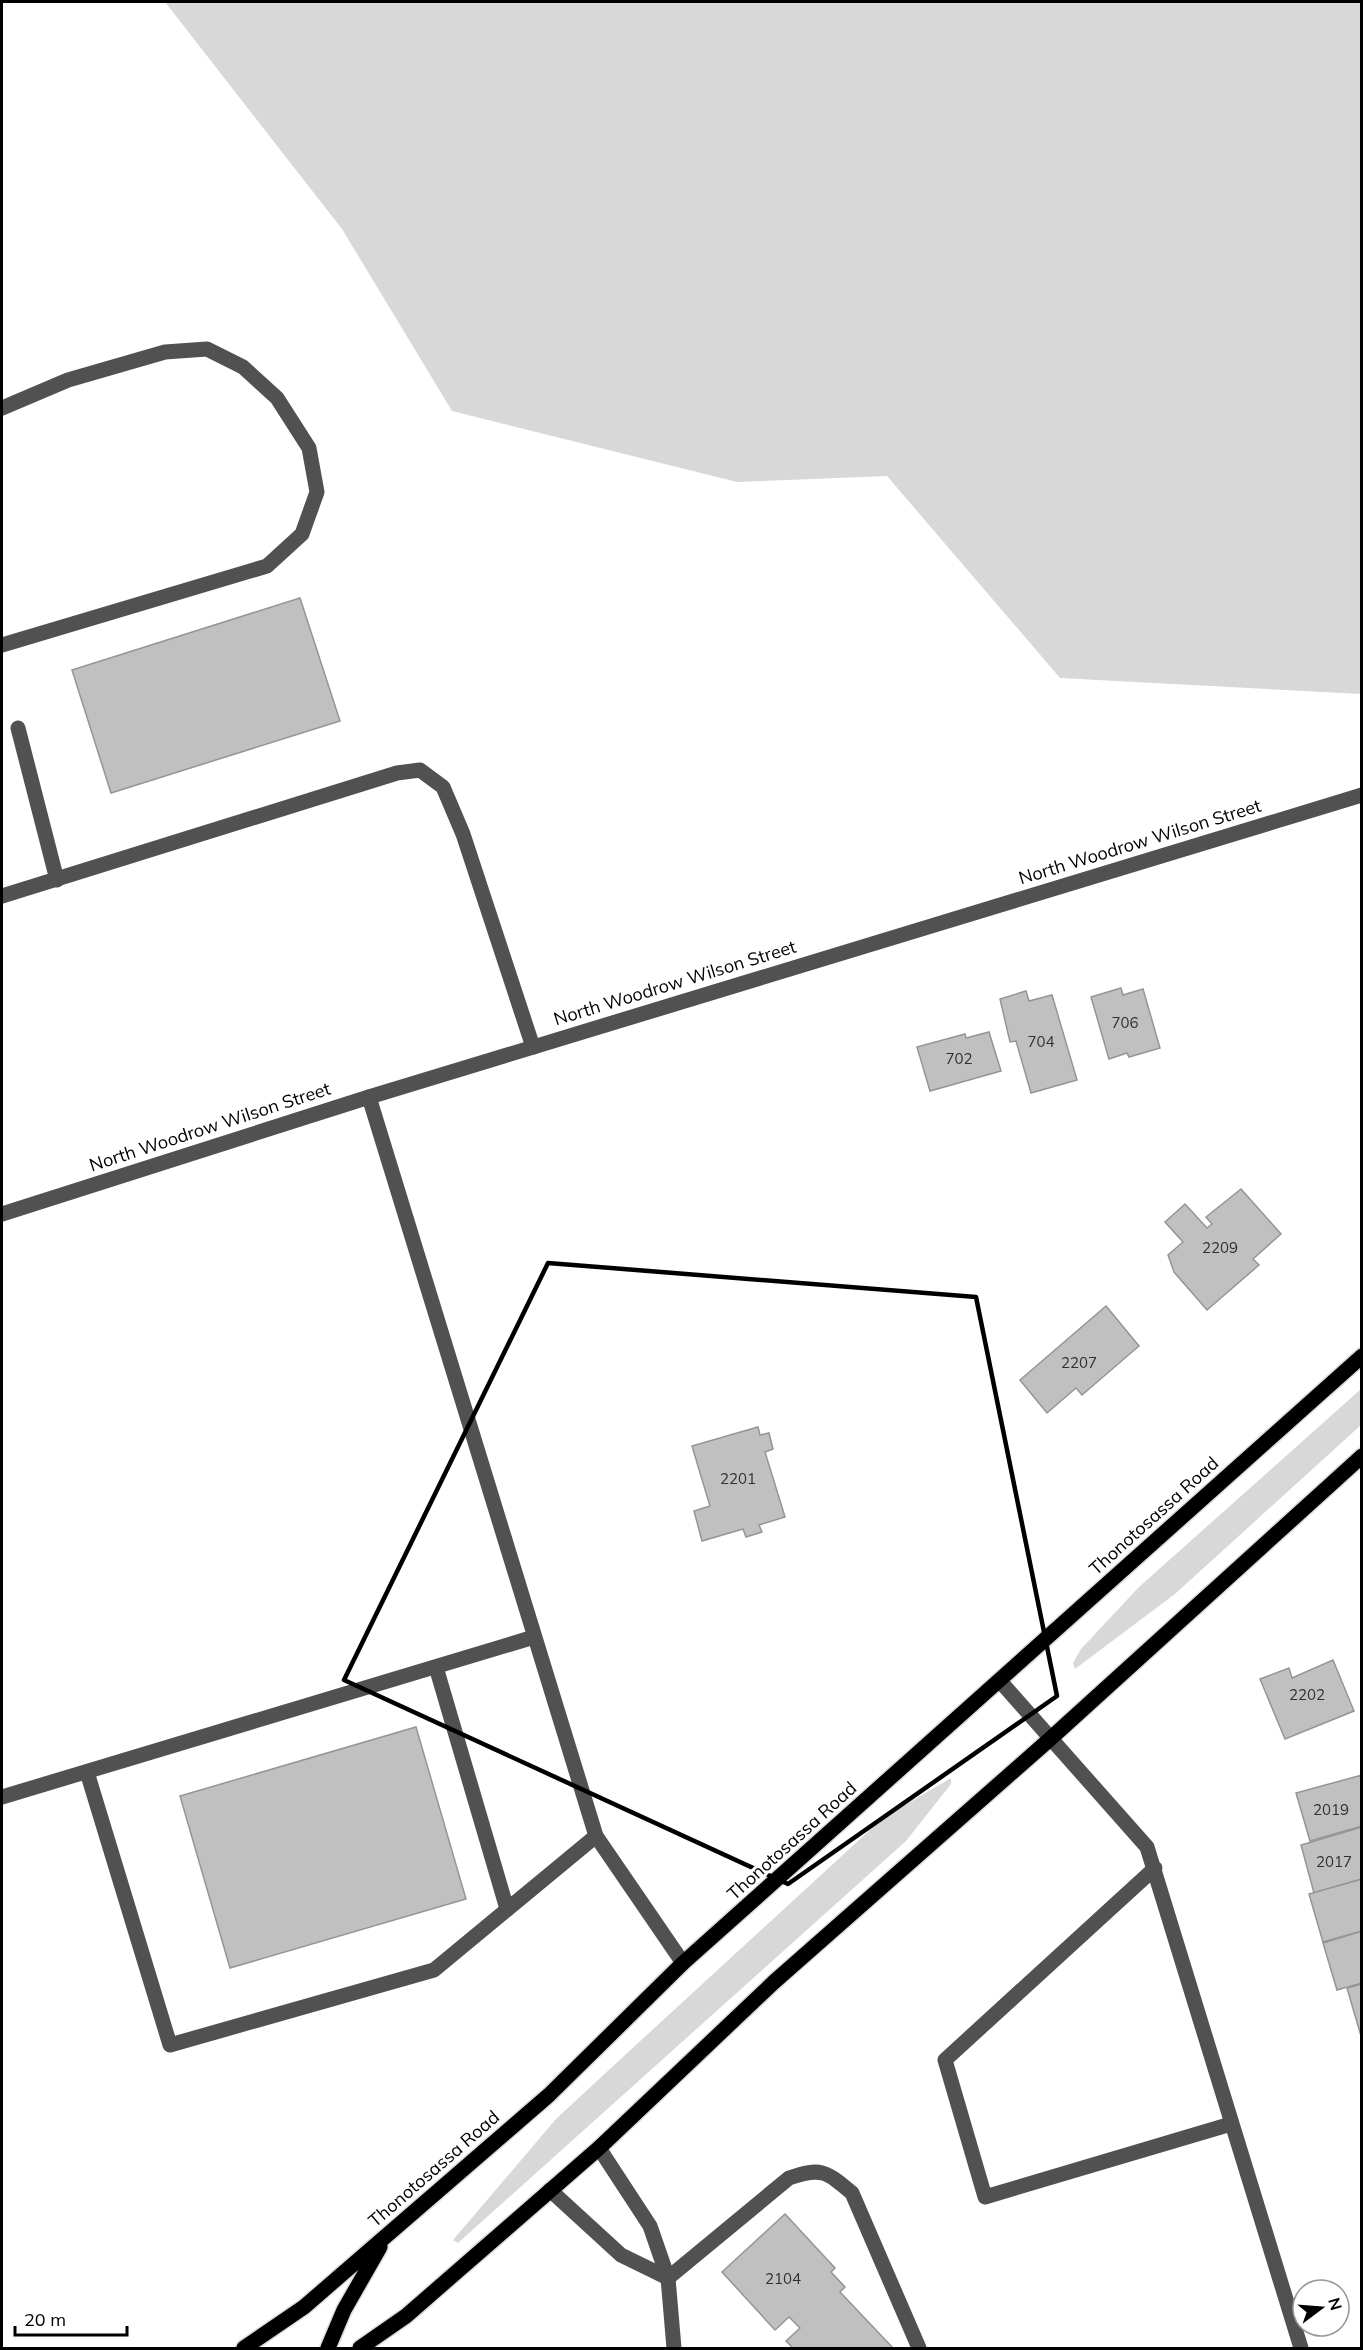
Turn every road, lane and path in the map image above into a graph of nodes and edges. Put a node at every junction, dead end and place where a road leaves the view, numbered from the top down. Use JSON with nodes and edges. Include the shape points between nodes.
{"nodes":[{"id":1,"x":2,"y":408,"type":"edge"},
{"id":2,"x":2,"y":645,"type":"edge"},
{"id":3,"x":18,"y":728,"type":"dead end"},
{"id":4,"x":1362,"y":795,"type":"edge"},
{"id":5,"x":57,"y":880,"type":"junction"},
{"id":6,"x":2,"y":896,"type":"edge"},
{"id":7,"x":533,"y":1047,"type":"junction"},
{"id":8,"x":369,"y":1096,"type":"junction"},
{"id":9,"x":2,"y":1214,"type":"edge"},
{"id":10,"x":1362,"y":1356,"type":"edge"},
{"id":11,"x":1362,"y":1456,"type":"edge"},
{"id":12,"x":534,"y":1637,"type":"junction"},
{"id":13,"x":436,"y":1667,"type":"junction"},
{"id":14,"x":1000,"y":1681,"type":"junction"},
{"id":15,"x":1050,"y":1739,"type":"junction"},
{"id":16,"x":87,"y":1772,"type":"junction"},
{"id":17,"x":2,"y":1797,"type":"edge"},
{"id":18,"x":596,"y":1836,"type":"junction"},
{"id":19,"x":1155,"y":1868,"type":"junction"},
{"id":20,"x":507,"y":1909,"type":"junction"},
{"id":21,"x":683,"y":1963,"type":"junction"},
{"id":22,"x":1232,"y":2124,"type":"junction"},
{"id":23,"x":599,"y":2148,"type":"junction"},
{"id":24,"x":550,"y":2190,"type":"junction"},
{"id":25,"x":386,"y":2236,"type":"junction"},
{"id":26,"x":668,"y":2278,"type":"junction"},
{"id":27,"x":1301,"y":2348,"type":"edge"},
{"id":28,"x":244,"y":2349,"type":"edge"},
{"id":29,"x":328,"y":2349,"type":"edge"},
{"id":30,"x":360,"y":2349,"type":"edge"},
{"id":31,"x":674,"y":2349,"type":"edge"},
{"id":32,"x":919,"y":2349,"type":"edge"}],
"edges":[{"from":1,"to":2,"type":"street","via":[[68,380],[165,352],[207,349],[243,367],[277,398],[309,448],[317,492],[302,534],[267,566]]},
{"from":3,"to":5,"type":"street"},
{"from":4,"to":7,"type":"street","name":"North Woodrow Wilson Street"},
{"from":5,"to":6,"type":"street"},
{"from":5,"to":7,"type":"street","via":[[397,773],[420,770],[442,787],[462,834]]},
{"from":7,"to":8,"type":"street","name":"North Woodrow Wilson Street"},
{"from":8,"to":9,"type":"street","name":"North Woodrow Wilson Street"},
{"from":8,"to":12,"type":"street"},
{"from":10,"to":14,"type":"main road","name":"Thonotosassa Road"},
{"from":11,"to":15,"type":"main road"},
{"from":12,"to":13,"type":"street"},
{"from":12,"to":18,"type":"street"},
{"from":13,"to":16,"type":"street"},
{"from":13,"to":20,"type":"street"},
{"from":14,"to":15,"type":"street"},
{"from":14,"to":21,"type":"main road","name":"Thonotosassa Road"},
{"from":15,"to":19,"type":"street","via":[[1147,1847]]},
{"from":15,"to":23,"type":"main road","via":[[774,1982]]},
{"from":16,"to":17,"type":"street"},
{"from":16,"to":20,"type":"street","via":[[170,2045],[434,1970]]},
{"from":18,"to":20,"type":"street"},
{"from":18,"to":21,"type":"street"},
{"from":19,"to":22,"type":"street"},
{"from":19,"to":22,"type":"street","via":[[945,2061],[985,2197]]},
{"from":21,"to":25,"type":"main road","name":"Thonotosassa Road","via":[[549,2095]]},
{"from":22,"to":27,"type":"street"},
{"from":23,"to":24,"type":"main road"},
{"from":23,"to":26,"type":"street","via":[[650,2226]]},
{"from":24,"to":26,"type":"street","via":[[621,2254]]},
{"from":24,"to":30,"type":"main road","via":[[406,2316]]},
{"from":25,"to":28,"type":"main road","name":"Thonotosassa Road","via":[[304,2307]]},
{"from":25,"to":29,"type":"main road","via":[[344,2310]]},
{"from":26,"to":31,"type":"street"},
{"from":26,"to":32,"type":"street","via":[[789,2178],[811,2170],[831,2176],[852,2193]]}]}
